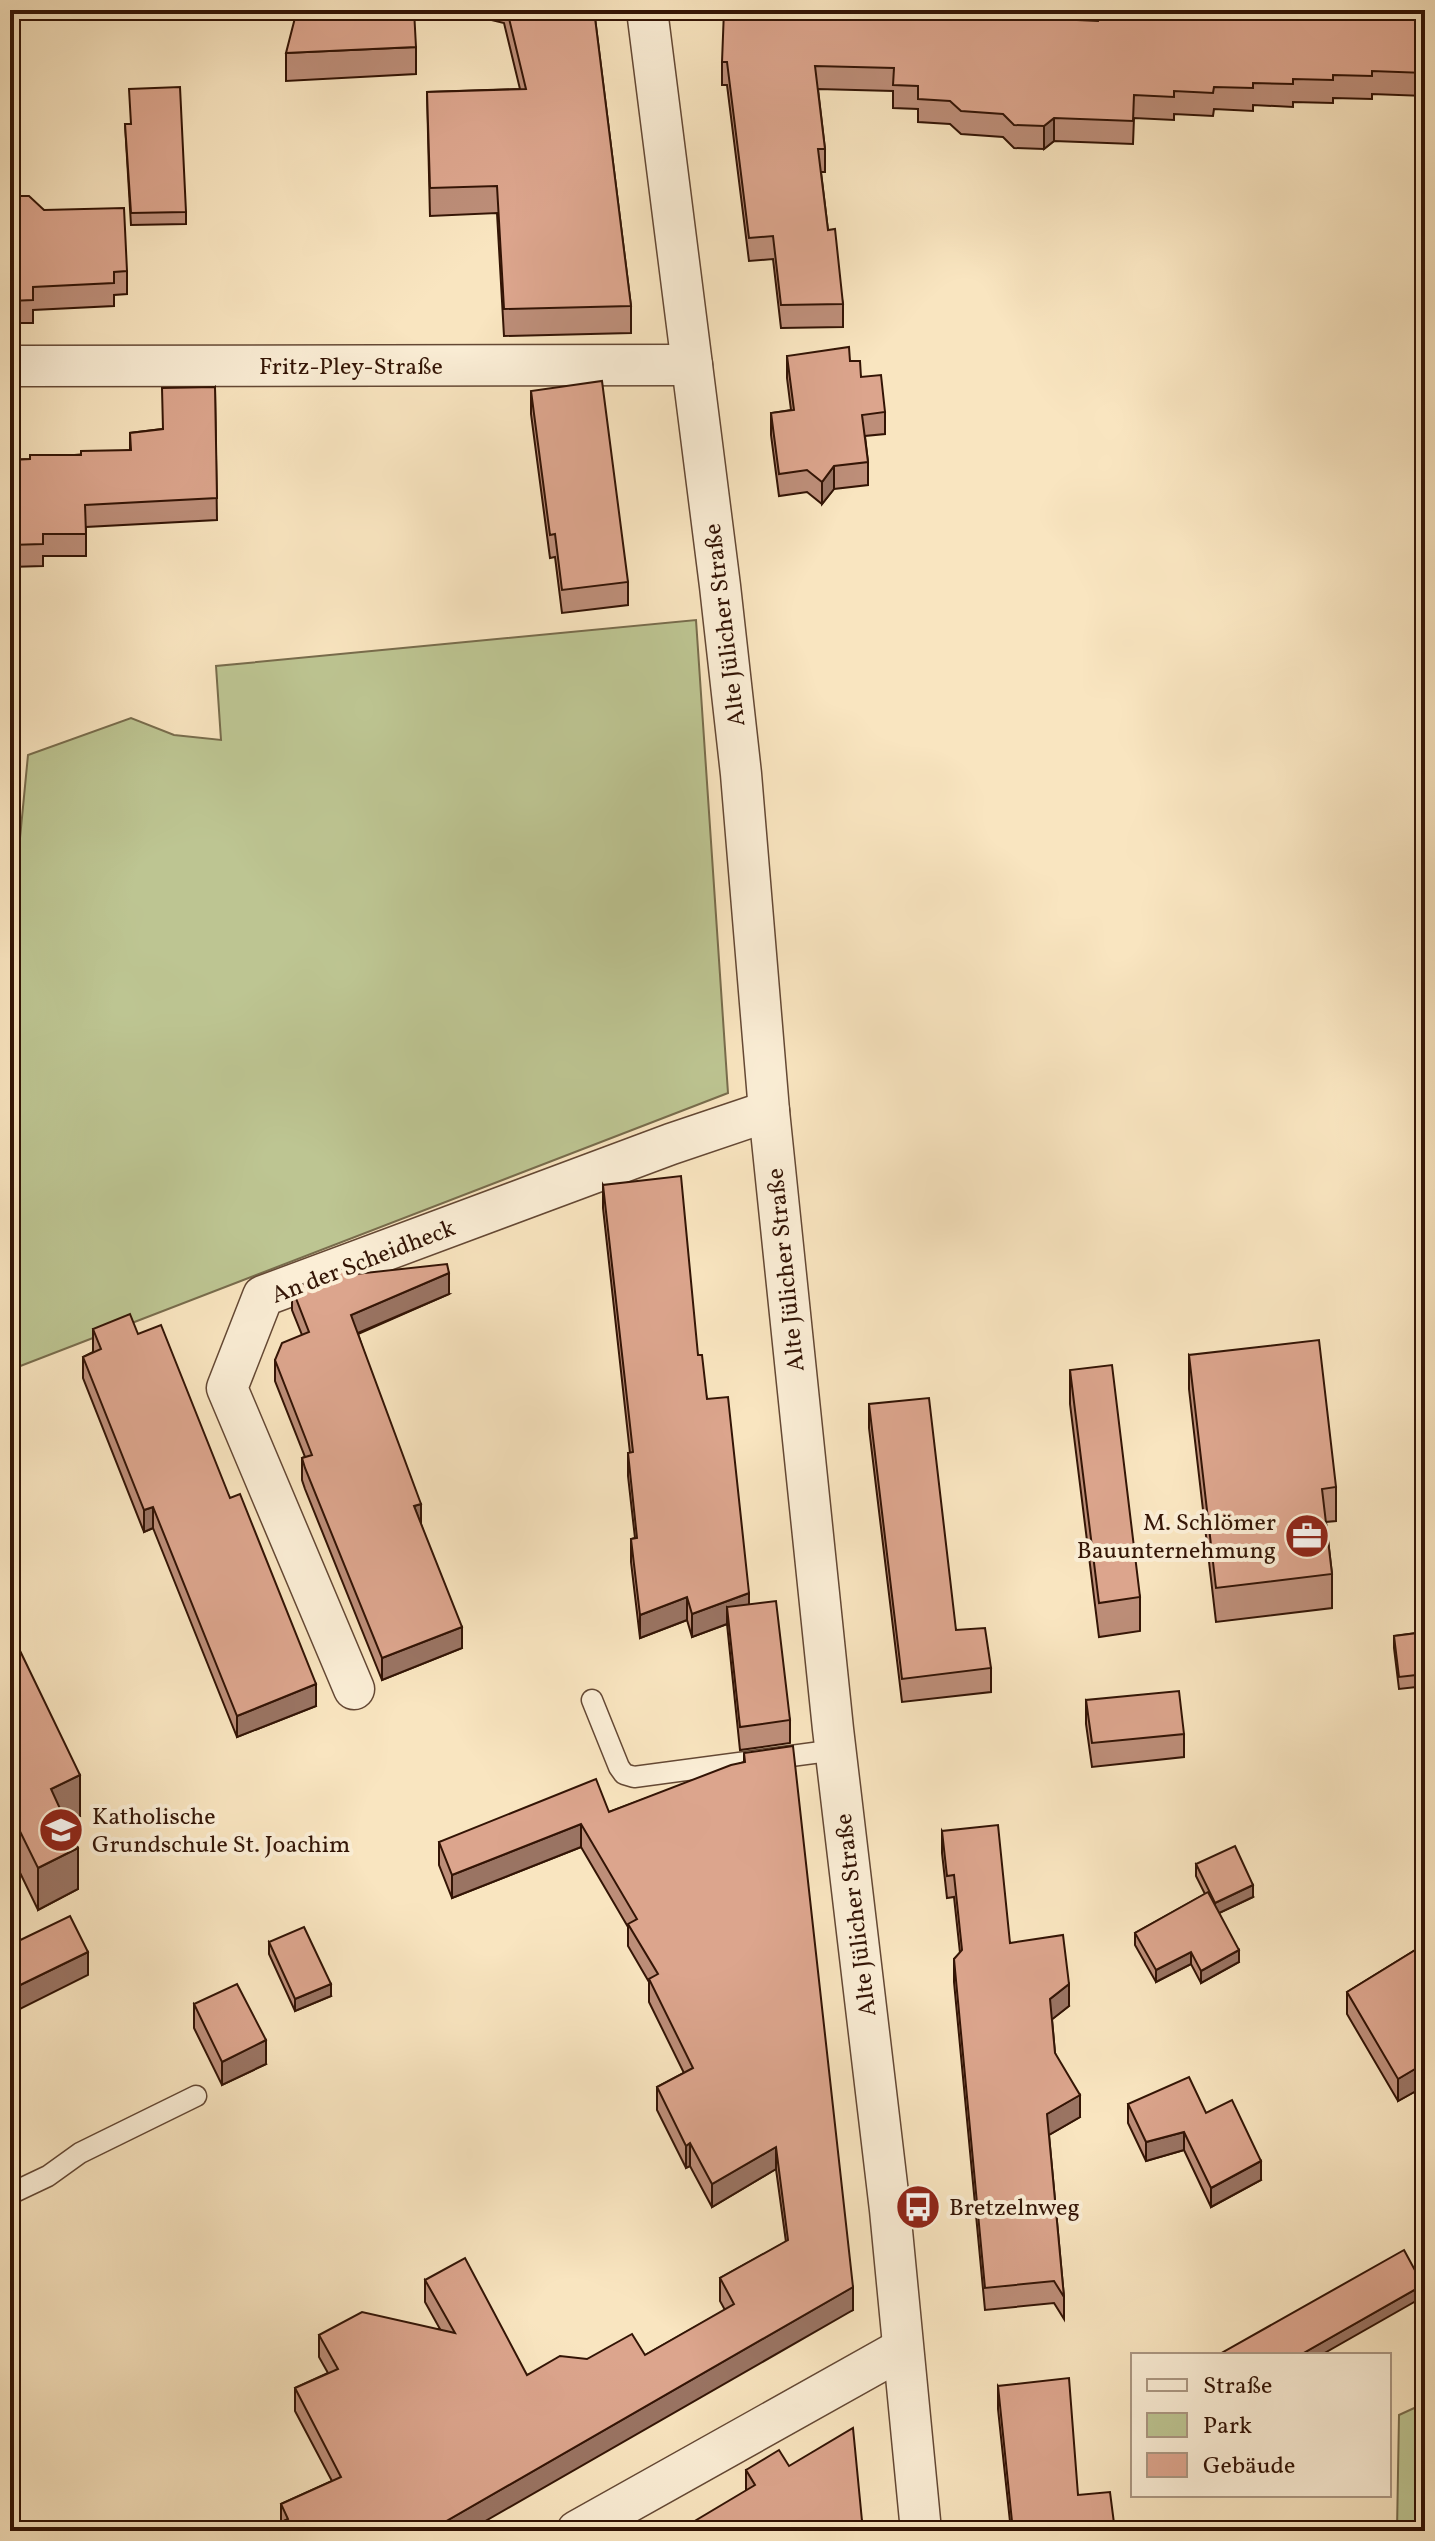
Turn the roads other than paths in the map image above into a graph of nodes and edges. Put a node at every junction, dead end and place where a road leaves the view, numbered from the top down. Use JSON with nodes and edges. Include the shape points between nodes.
{"nodes":[{"id":1,"x":647,"y":10,"type":"edge"},
{"id":2,"x":692,"y":365,"type":"junction"},
{"id":3,"x":10,"y":366,"type":"edge"},
{"id":4,"x":769,"y":1111,"type":"junction"},
{"id":5,"x":354,"y":1689,"type":"dead end"},
{"id":6,"x":592,"y":1700,"type":"dead end"},
{"id":7,"x":836,"y":1750,"type":"junction"},
{"id":8,"x":196,"y":2096,"type":"dead end"},
{"id":9,"x":10,"y":2194,"type":"edge"},
{"id":10,"x":902,"y":2349,"type":"junction"},
{"id":11,"x":577,"y":2531,"type":"edge"},
{"id":12,"x":921,"y":2531,"type":"edge"}],
"edges":[{"from":1,"to":2,"type":"street","name":"Alte Jülicher Straße"},
{"from":2,"to":3,"type":"street","name":"Fritz-Pley-Straße"},
{"from":2,"to":4,"type":"street","name":"Alte Jülicher Straße","via":[[739,758]]},
{"from":4,"to":5,"type":"street","name":"An der Scheidheck","via":[[263,1296],[227,1388]]},
{"from":4,"to":7,"type":"street","name":"Alte Jülicher Straße"},
{"from":6,"to":7,"type":"lane","via":[[619,1767],[634,1777]]},
{"from":7,"to":10,"type":"street","name":"Alte Jülicher Straße"},
{"from":8,"to":9,"type":"lane"},
{"from":10,"to":11,"type":"street"},
{"from":10,"to":12,"type":"street","name":"Alte Jülicher Straße"}]}
